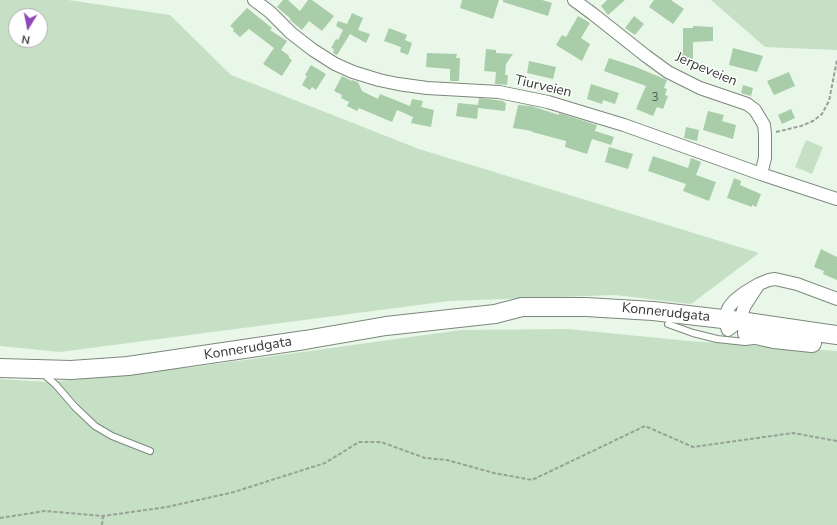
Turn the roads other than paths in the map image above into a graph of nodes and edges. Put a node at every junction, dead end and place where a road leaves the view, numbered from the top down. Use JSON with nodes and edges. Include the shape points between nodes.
{"nodes":[{"id":1,"x":254,"y":0,"type":"edge"},
{"id":2,"x":574,"y":0,"type":"edge"},
{"id":3,"x":761,"y":174,"type":"junction"},
{"id":4,"x":837,"y":199,"type":"edge"},
{"id":5,"x":837,"y":299,"type":"edge"},
{"id":6,"x":495,"y":314,"type":"junction"},
{"id":7,"x":730,"y":323,"type":"junction"},
{"id":8,"x":668,"y":324,"type":"junction"},
{"id":9,"x":837,"y":335,"type":"edge"},
{"id":10,"x":774,"y":339,"type":"junction"},
{"id":11,"x":837,"y":346,"type":"edge"},
{"id":12,"x":0,"y":368,"type":"edge"},
{"id":13,"x":46,"y":370,"type":"junction"},
{"id":14,"x":150,"y":451,"type":"dead end"}],
"edges":[{"from":1,"to":3,"type":"street","name":"Tiurveien","via":[[313,50],[335,64],[359,74],[398,84],[499,92],[548,102],[624,125]]},
{"from":2,"to":3,"type":"street","name":"Jerpeveien","via":[[668,72],[700,88],[747,104],[755,110],[764,125],[765,134],[765,158]]},
{"from":3,"to":4,"type":"street","name":"Tiurveien"},
{"from":5,"to":7,"type":"street","via":[[784,280],[768,280],[759,284]]},
{"from":6,"to":7,"type":"main road","name":"Konnerudgata","via":[[522,307],[586,307],[653,311]]},
{"from":6,"to":8,"type":"main road","name":"Konnerudgata"},
{"from":6,"to":13,"type":"main road","name":"Konnerudgata","via":[[386,326],[128,366]]},
{"from":7,"to":8,"type":"main road","name":"Konnerudgata"},
{"from":7,"to":9,"type":"main road","name":"Konnerudgata"},
{"from":7,"to":10,"type":"main road","name":"Konnerudgata"},
{"from":8,"to":10,"type":"lane","via":[[717,339],[745,342]]},
{"from":10,"to":11,"type":"main road","name":"Konnerudgata"},
{"from":12,"to":13,"type":"main road","name":"Konnerudgata"},
{"from":13,"to":14,"type":"lane","via":[[47,377],[95,426],[112,436]]}]}
